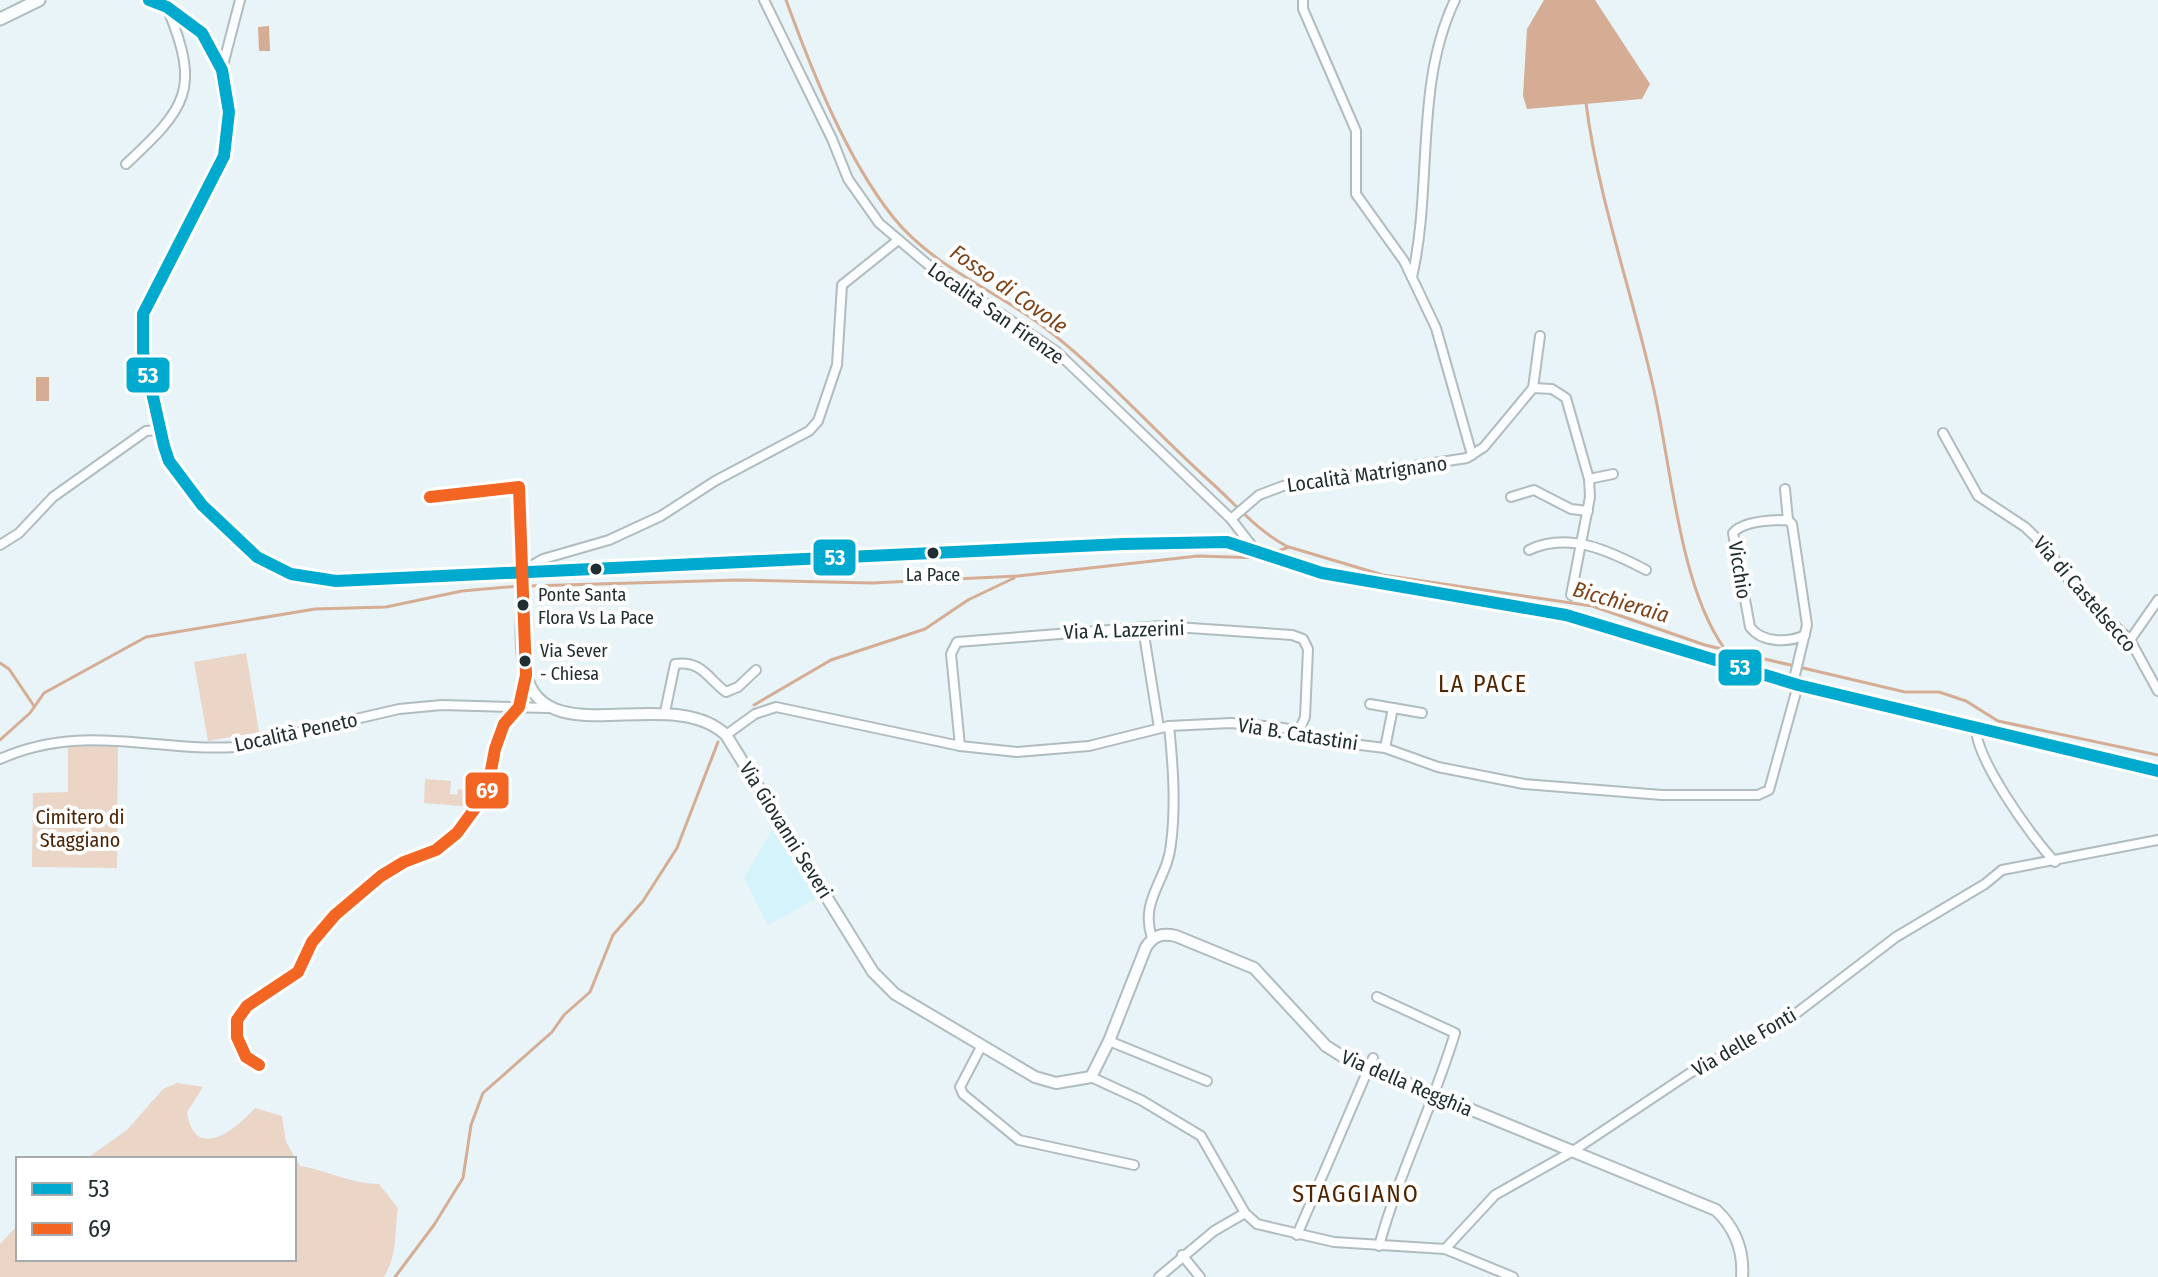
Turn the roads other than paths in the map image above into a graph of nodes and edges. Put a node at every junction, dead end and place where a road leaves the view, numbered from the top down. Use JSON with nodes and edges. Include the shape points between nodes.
{"nodes":[{"id":1,"x":39,"y":0,"type":"edge"},
{"id":2,"x":149,"y":0,"type":"edge"},
{"id":3,"x":240,"y":0,"type":"edge"},
{"id":4,"x":764,"y":0,"type":"edge"},
{"id":5,"x":1303,"y":0,"type":"edge"},
{"id":6,"x":1455,"y":0,"type":"edge"},
{"id":7,"x":165,"y":4,"type":"edge"},
{"id":8,"x":0,"y":19,"type":"edge"},
{"id":9,"x":222,"y":70,"type":"junction"},
{"id":10,"x":126,"y":164,"type":"dead end"},
{"id":11,"x":897,"y":241,"type":"junction"},
{"id":12,"x":1412,"y":277,"type":"junction"},
{"id":13,"x":1540,"y":336,"type":"dead end"},
{"id":14,"x":1533,"y":388,"type":"junction"},
{"id":15,"x":159,"y":430,"type":"junction"},
{"id":16,"x":1943,"y":433,"type":"dead end"},
{"id":17,"x":1472,"y":455,"type":"junction"},
{"id":18,"x":1613,"y":474,"type":"dead end"},
{"id":19,"x":1589,"y":479,"type":"junction"},
{"id":20,"x":1785,"y":489,"type":"dead end"},
{"id":21,"x":430,"y":497,"type":"dead end"},
{"id":22,"x":1511,"y":497,"type":"dead end"},
{"id":23,"x":1588,"y":511,"type":"junction"},
{"id":24,"x":1234,"y":517,"type":"junction"},
{"id":25,"x":1788,"y":520,"type":"junction"},
{"id":26,"x":0,"y":545,"type":"edge"},
{"id":27,"x":1581,"y":545,"type":"junction"},
{"id":28,"x":1255,"y":550,"type":"junction"},
{"id":29,"x":1529,"y":550,"type":"dead end"},
{"id":30,"x":1646,"y":570,"type":"dead end"},
{"id":31,"x":524,"y":575,"type":"junction"},
{"id":32,"x":1571,"y":595,"type":"dead end"},
{"id":33,"x":2158,"y":600,"type":"edge"},
{"id":34,"x":1147,"y":629,"type":"junction"},
{"id":35,"x":1805,"y":635,"type":"junction"},
{"id":36,"x":2130,"y":640,"type":"junction"},
{"id":37,"x":756,"y":670,"type":"dead end"},
{"id":38,"x":526,"y":675,"type":"junction"},
{"id":39,"x":1795,"y":681,"type":"junction"},
{"id":40,"x":2158,"y":691,"type":"edge"},
{"id":41,"x":1370,"y":704,"type":"dead end"},
{"id":42,"x":519,"y":707,"type":"junction"},
{"id":43,"x":547,"y":708,"type":"junction"},
{"id":44,"x":1393,"y":708,"type":"junction"},
{"id":45,"x":665,"y":712,"type":"junction"},
{"id":46,"x":1422,"y":713,"type":"dead end"},
{"id":47,"x":1169,"y":726,"type":"junction"},
{"id":48,"x":1976,"y":726,"type":"junction"},
{"id":49,"x":1159,"y":728,"type":"junction"},
{"id":50,"x":1299,"y":731,"type":"junction"},
{"id":51,"x":726,"y":735,"type":"junction"},
{"id":52,"x":960,"y":746,"type":"junction"},
{"id":53,"x":1385,"y":748,"type":"junction"},
{"id":54,"x":0,"y":759,"type":"edge"},
{"id":55,"x":2158,"y":771,"type":"edge"},
{"id":56,"x":2158,"y":840,"type":"edge"},
{"id":57,"x":2055,"y":862,"type":"junction"},
{"id":58,"x":1152,"y":938,"type":"junction"},
{"id":59,"x":1377,"y":997,"type":"dead end"},
{"id":60,"x":1109,"y":1041,"type":"junction"},
{"id":61,"x":982,"y":1045,"type":"junction"},
{"id":62,"x":1370,"y":1063,"type":"junction"},
{"id":63,"x":259,"y":1065,"type":"dead end"},
{"id":64,"x":1091,"y":1077,"type":"junction"},
{"id":65,"x":1207,"y":1081,"type":"dead end"},
{"id":66,"x":1436,"y":1096,"type":"junction"},
{"id":67,"x":1573,"y":1151,"type":"junction"},
{"id":68,"x":1134,"y":1165,"type":"dead end"},
{"id":69,"x":1245,"y":1213,"type":"junction"},
{"id":70,"x":1297,"y":1235,"type":"junction"},
{"id":71,"x":1379,"y":1246,"type":"junction"},
{"id":72,"x":1445,"y":1249,"type":"junction"},
{"id":73,"x":1182,"y":1255,"type":"junction"},
{"id":74,"x":1159,"y":1277,"type":"edge"},
{"id":75,"x":1200,"y":1277,"type":"edge"},
{"id":76,"x":1513,"y":1277,"type":"edge"},
{"id":77,"x":1742,"y":1277,"type":"edge"}],
"edges":[{"from":1,"to":8,"type":"main road"},
{"from":2,"to":7,"type":"main road"},
{"from":3,"to":9,"type":"street"},
{"from":4,"to":11,"type":"street","name":"Località San Firenze","via":[[848,179]]},
{"from":5,"to":12,"type":"street","via":[[1356,131],[1356,194]]},
{"from":6,"to":12,"type":"street","via":[[1434,63],[1422,234]]},
{"from":7,"to":9,"type":"main road","via":[[202,33]]},
{"from":7,"to":10,"type":"street","via":[[184,47],[182,97],[166,127]]},
{"from":9,"to":15,"type":"main road","via":[[229,112],[224,156],[143,314],[143,352]]},
{"from":11,"to":24,"type":"street","name":"Località San Firenze","via":[[1057,352]]},
{"from":11,"to":31,"type":"street","via":[[842,285],[837,365],[818,421],[809,431],[661,516],[609,540],[543,559]]},
{"from":12,"to":17,"type":"street","via":[[1436,328]]},
{"from":13,"to":14,"type":"street"},
{"from":14,"to":17,"type":"street","name":"Località Matrignano"},
{"from":14,"to":19,"type":"street","via":[[1552,389],[1566,398]]},
{"from":15,"to":26,"type":"street","via":[[146,431],[64,489]]},
{"from":15,"to":31,"type":"main road","via":[[169,461],[202,505],[257,557],[291,574],[336,581]]},
{"from":16,"to":36,"type":"street","name":"Via di Castelsecco","via":[[1978,496],[2025,527],[2075,589]]},
{"from":17,"to":24,"type":"street","name":"Località Matrignano","via":[[1269,489]]},
{"from":18,"to":19,"type":"street"},
{"from":19,"to":23,"type":"street"},
{"from":20,"to":25,"type":"street"},
{"from":21,"to":31,"type":"street","via":[[519,487]]},
{"from":22,"to":23,"type":"street","via":[[1534,490],[1571,509]]},
{"from":23,"to":27,"type":"street"},
{"from":24,"to":28,"type":"street","name":"Località San Firenze"},
{"from":25,"to":35,"type":"street"},
{"from":25,"to":35,"type":"street","name":"Vicchio","via":[[1740,526],[1733,533],[1753,632],[1787,641]]},
{"from":27,"to":29,"type":"street","via":[[1549,540]]},
{"from":27,"to":30,"type":"street","via":[[1607,549]]},
{"from":27,"to":32,"type":"street"},
{"from":28,"to":31,"type":"main road","via":[[1214,542],[1123,544]]},
{"from":28,"to":39,"type":"main road","via":[[1322,573],[1568,615]]},
{"from":31,"to":38,"type":"street"},
{"from":33,"to":36,"type":"street"},
{"from":34,"to":49,"type":"street"},
{"from":34,"to":50,"type":"street","name":"Via A. Lazzerini","via":[[1303,639],[1308,662],[1305,717]]},
{"from":34,"to":52,"type":"street","name":"Via A. Lazzerini","via":[[957,642],[951,654]]},
{"from":35,"to":39,"type":"street"},
{"from":36,"to":40,"type":"street","name":"Via di Castelsecco"},
{"from":37,"to":45,"type":"street","via":[[726,692],[703,669],[675,664]]},
{"from":38,"to":42,"type":"street"},
{"from":38,"to":43,"type":"street"},
{"from":39,"to":48,"type":"main road"},
{"from":39,"to":53,"type":"street","name":"Via B. Catastini","via":[[1769,790],[1758,795],[1662,795],[1524,784],[1438,767]]},
{"from":41,"to":44,"type":"street"},
{"from":42,"to":43,"type":"street","name":"Località Peneto"},
{"from":42,"to":54,"type":"street","name":"Località Peneto","via":[[399,709],[235,747],[70,740]]},
{"from":42,"to":63,"type":"street","via":[[504,724],[487,792],[457,833],[436,850],[381,876],[335,915],[312,942],[298,972],[247,1006],[237,1020],[237,1037],[246,1057]]},
{"from":43,"to":45,"type":"street","name":"Via Giovanni Severi","via":[[574,716]]},
{"from":44,"to":46,"type":"street"},
{"from":44,"to":53,"type":"street"},
{"from":45,"to":51,"type":"street","name":"Via Giovanni Severi","via":[[706,719]]},
{"from":47,"to":49,"type":"street","name":"Via B. Catastini"},
{"from":47,"to":50,"type":"street","name":"Via B. Catastini","via":[[1231,723]]},
{"from":47,"to":58,"type":"street","via":[[1171,847],[1147,910]]},
{"from":48,"to":55,"type":"main road"},
{"from":48,"to":57,"type":"street","via":[[1976,741],[1996,777]]},
{"from":49,"to":52,"type":"street","name":"Via B. Catastini","via":[[1055,751]]},
{"from":50,"to":53,"type":"street","name":"Via B. Catastini","via":[[1327,741]]},
{"from":51,"to":52,"type":"street","name":"Via B. Catastini","via":[[755,714],[776,707]]},
{"from":51,"to":61,"type":"street","name":"Via Giovanni Severi","via":[[873,972],[895,994]]},
{"from":56,"to":57,"type":"street","name":"Via delle Fonti"},
{"from":57,"to":67,"type":"street","name":"Via delle Fonti","via":[[2002,870],[1896,937],[1777,1028],[1690,1073]]},
{"from":58,"to":60,"type":"street"},
{"from":58,"to":62,"type":"street","name":"Via della Regghia","via":[[1176,936],[1254,968],[1326,1046]]},
{"from":59,"to":66,"type":"street","via":[[1455,1033]]},
{"from":60,"to":64,"type":"street"},
{"from":60,"to":65,"type":"street"},
{"from":61,"to":64,"type":"street","name":"Via Giovanni Severi","via":[[1047,1082]]},
{"from":61,"to":68,"type":"street","via":[[960,1087],[1019,1140]]},
{"from":62,"to":66,"type":"street","name":"Via della Regghia"},
{"from":62,"to":70,"type":"street"},
{"from":64,"to":69,"type":"street","via":[[1201,1136]]},
{"from":66,"to":67,"type":"street","name":"Via della Regghia"},
{"from":66,"to":71,"type":"street","via":[[1389,1205]]},
{"from":67,"to":72,"type":"street","name":"Via delle Fonti","via":[[1495,1195]]},
{"from":67,"to":77,"type":"street","name":"Via della Regghia","via":[[1716,1210],[1739,1244]]},
{"from":69,"to":70,"type":"street","via":[[1257,1224]]},
{"from":69,"to":73,"type":"street"},
{"from":70,"to":71,"type":"street"},
{"from":71,"to":72,"type":"street"},
{"from":72,"to":76,"type":"street"},
{"from":73,"to":74,"type":"street"},
{"from":73,"to":75,"type":"street"}]}
